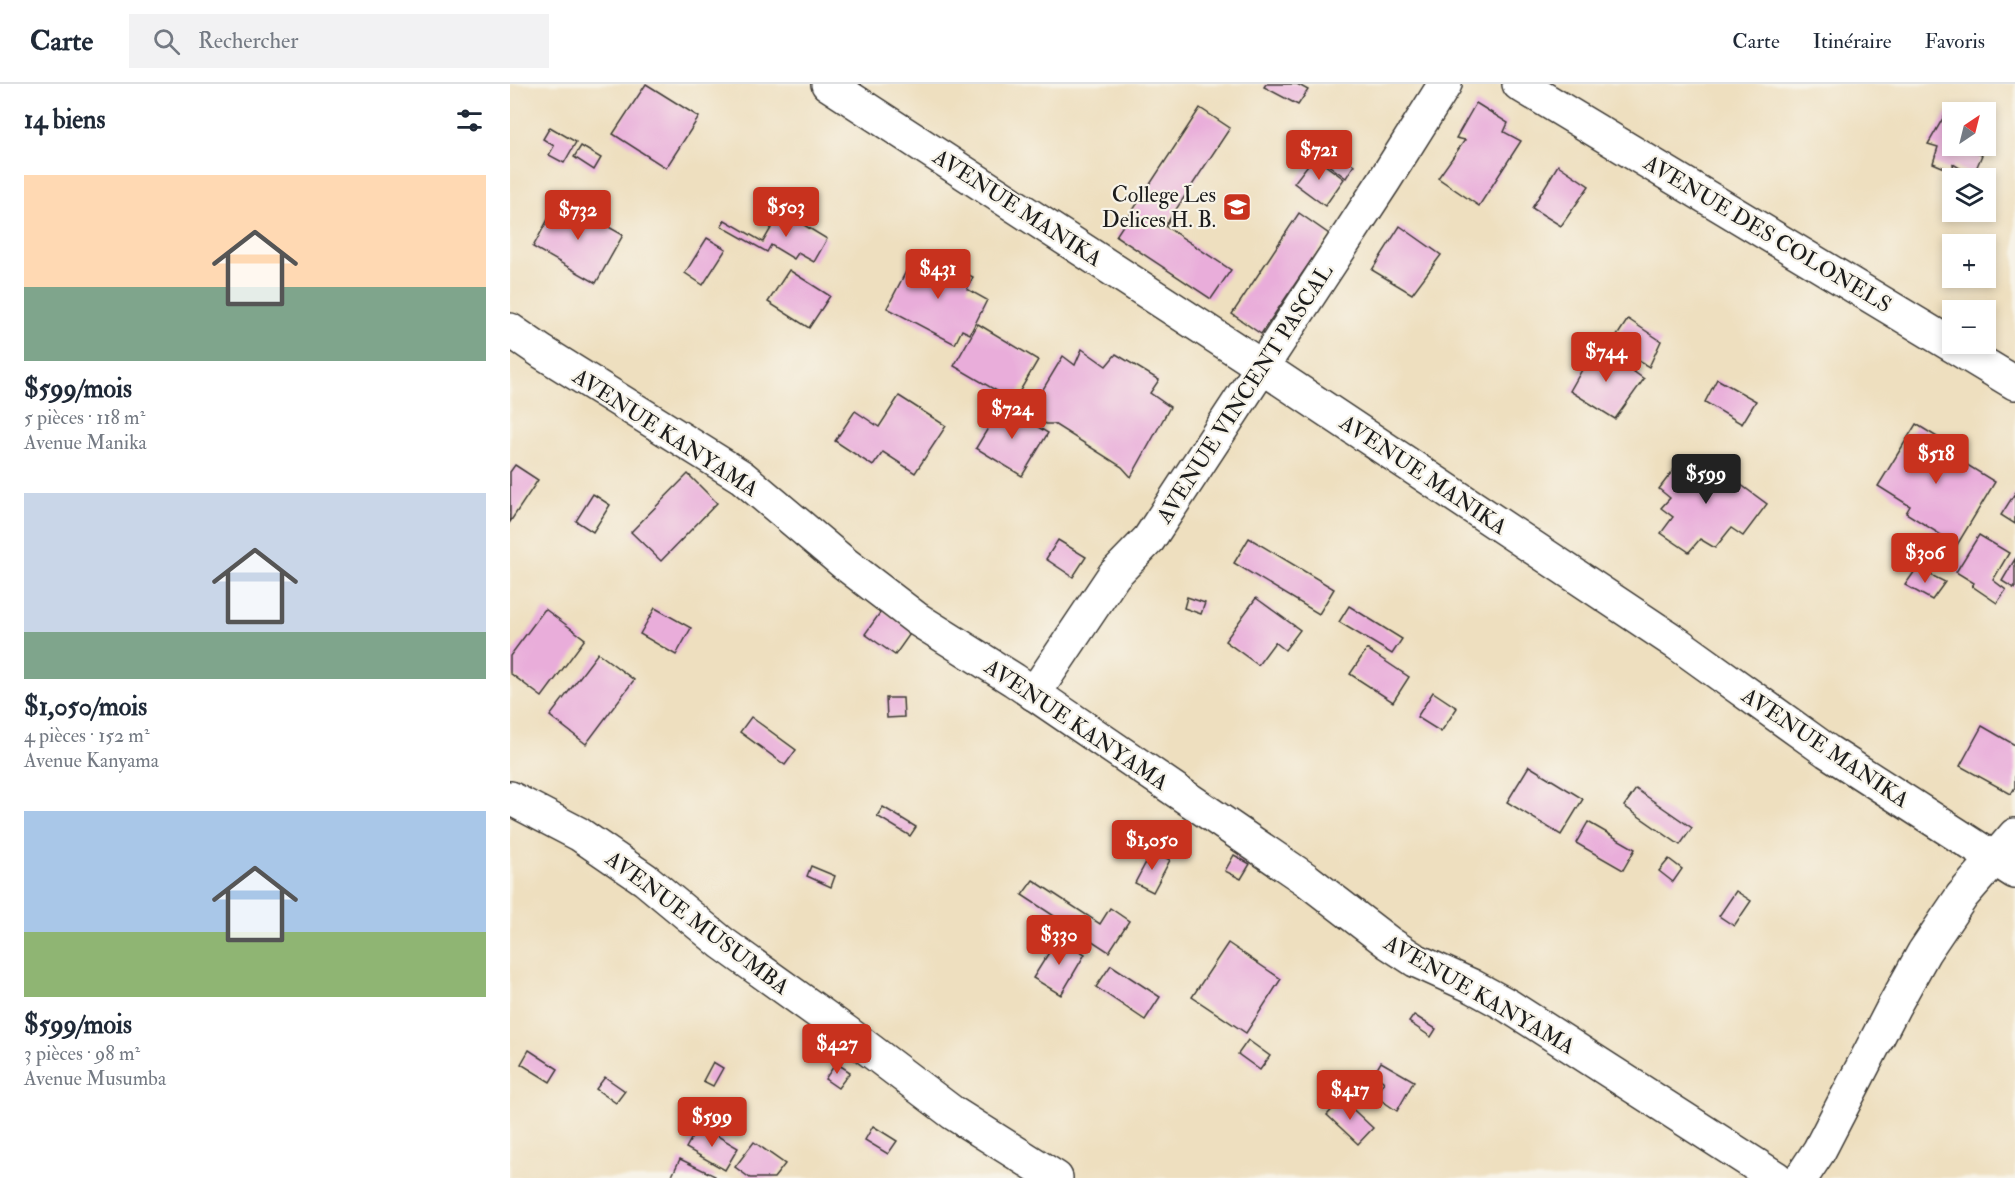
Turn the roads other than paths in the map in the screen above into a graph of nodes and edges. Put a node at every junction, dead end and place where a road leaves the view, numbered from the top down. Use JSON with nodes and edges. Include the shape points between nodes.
{"nodes":[{"id":1,"x":828,"y":84,"type":"edge"},
{"id":2,"x":1445,"y":84,"type":"edge"},
{"id":3,"x":1519,"y":84,"type":"edge"},
{"id":4,"x":510,"y":330,"type":"edge"},
{"id":5,"x":1261,"y":366,"type":"junction"},
{"id":6,"x":2015,"y":383,"type":"edge"},
{"id":7,"x":1034,"y":694,"type":"junction"},
{"id":8,"x":510,"y":798,"type":"edge"},
{"id":9,"x":2008,"y":855,"type":"edge"},
{"id":10,"x":1056,"y":1178,"type":"edge"},
{"id":11,"x":1776,"y":1178,"type":"edge"},
{"id":12,"x":1801,"y":1178,"type":"edge"}],
"edges":[{"from":1,"to":5,"type":"street","name":"AVENUE MANIKA"},
{"from":2,"to":5,"type":"street","name":"AVENUE VINCENT PASCAL"},
{"from":3,"to":6,"type":"street","name":"AVENUE DES COLONELS"},
{"from":4,"to":7,"type":"street","name":"AVENUE KANYAMA","via":[[742,477],[917,619]]},
{"from":5,"to":7,"type":"street","name":"AVENUE VINCENT PASCAL","via":[[1149,539],[1114,575]]},
{"from":5,"to":9,"type":"street","name":"AVENUE MANIKA","via":[[1668,638],[1827,751]]},
{"from":7,"to":11,"type":"street","name":"AVENUE KANYAMA","via":[[1307,879],[1415,960],[1507,1005]]},
{"from":8,"to":10,"type":"street","name":"AVENUE MUSUMBA","via":[[579,834],[646,880],[722,943],[953,1113]]},
{"from":9,"to":12,"type":"street","via":[[1977,877],[1924,952]]}]}
